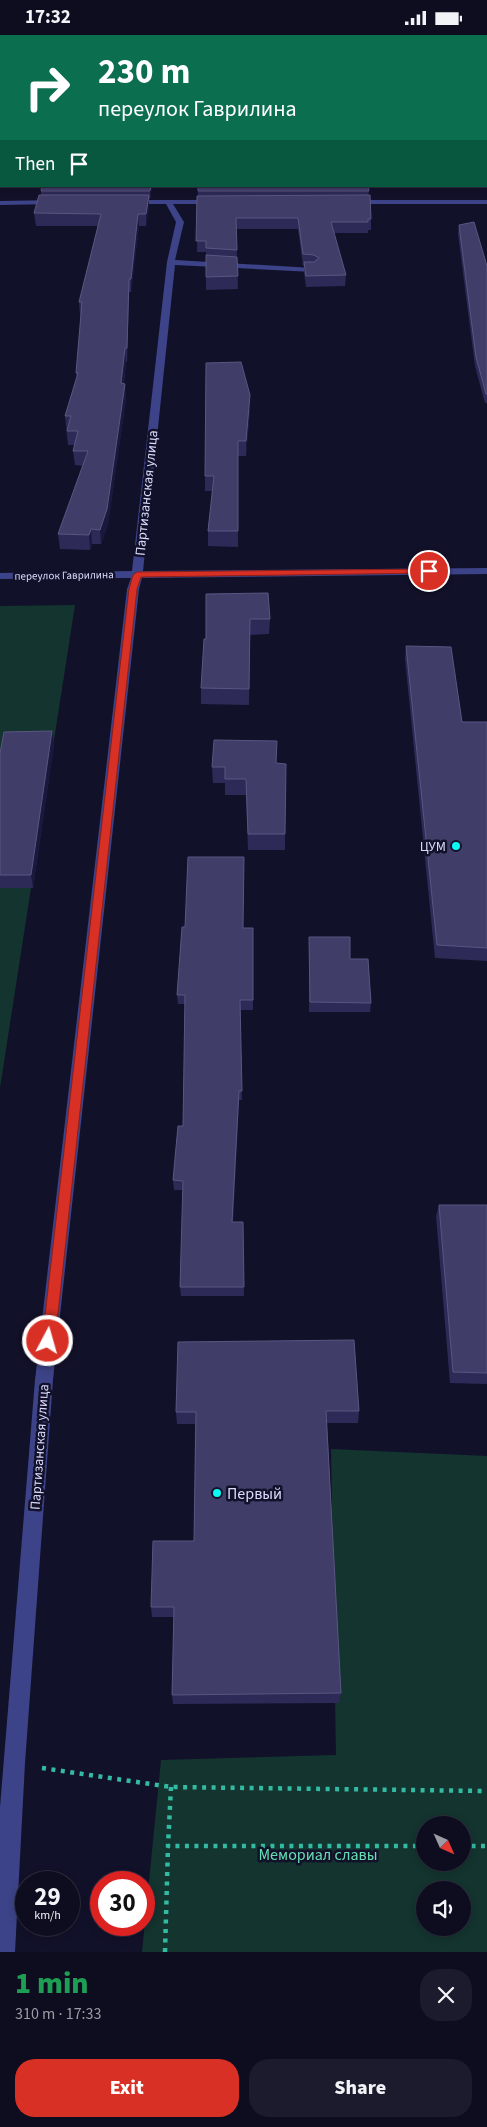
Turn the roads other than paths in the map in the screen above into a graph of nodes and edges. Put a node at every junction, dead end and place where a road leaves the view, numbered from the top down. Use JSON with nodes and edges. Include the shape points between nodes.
{"nodes":[{"id":1,"x":69,"y":202,"type":"edge"},
{"id":2,"x":118,"y":202,"type":"edge"},
{"id":3,"x":168,"y":202,"type":"junction"},
{"id":4,"x":228,"y":202,"type":"edge"},
{"id":5,"x":347,"y":202,"type":"edge"},
{"id":6,"x":487,"y":202,"type":"edge"},
{"id":7,"x":0,"y":203,"type":"edge"},
{"id":8,"x":171,"y":262,"type":"junction"},
{"id":9,"x":313,"y":270,"type":"edge"},
{"id":10,"x":487,"y":571,"type":"edge"},
{"id":11,"x":137,"y":575,"type":"junction"},
{"id":12,"x":0,"y":576,"type":"edge"},
{"id":13,"x":3,"y":1952,"type":"edge"}],
"edges":[{"from":1,"to":7,"type":"street"},
{"from":2,"to":3,"type":"street"},
{"from":3,"to":4,"type":"street"},
{"from":3,"to":8,"type":"street","name":"Партизанская улица","via":[[180,222]]},
{"from":5,"to":6,"type":"street"},
{"from":8,"to":9,"type":"street"},
{"from":8,"to":11,"type":"street","name":"Партизанская улица"},
{"from":10,"to":11,"type":"street","name":"переулок Гаврилина"},
{"from":11,"to":12,"type":"street","name":"переулок Гаврилина"},
{"from":11,"to":13,"type":"street","name":"Партизанская улица","via":[[44,1380],[14,1763]]}]}
